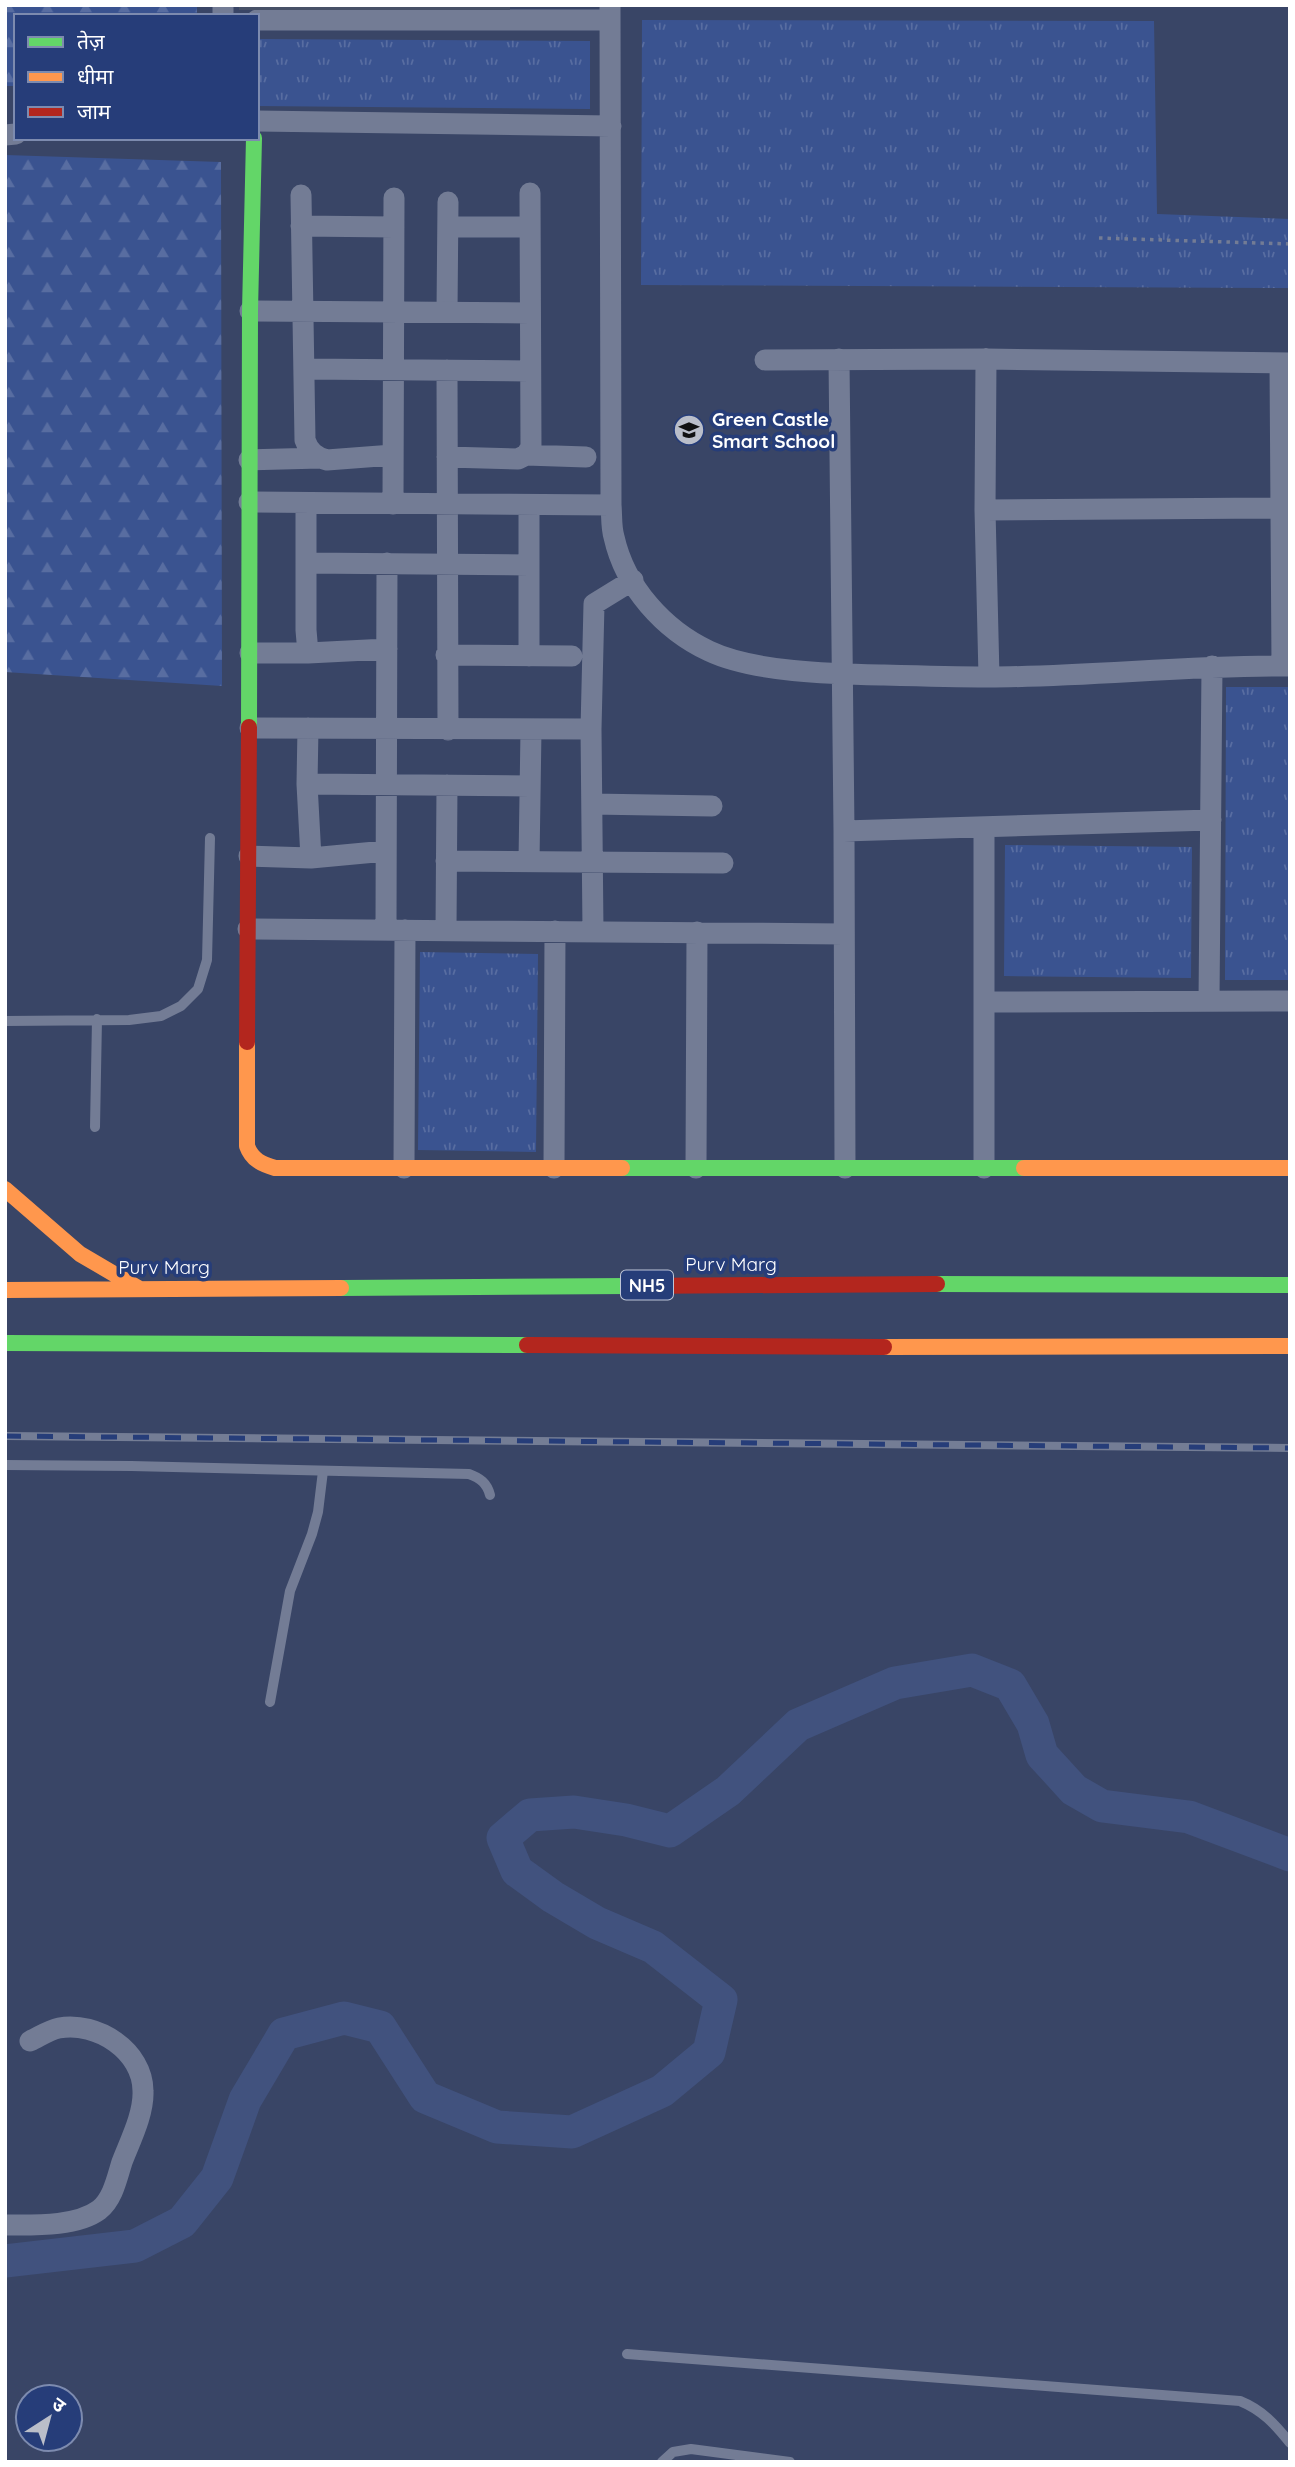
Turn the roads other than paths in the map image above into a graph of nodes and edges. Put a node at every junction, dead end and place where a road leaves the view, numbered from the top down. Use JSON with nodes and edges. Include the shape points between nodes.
{"nodes":[{"id":1,"x":525,"y":13,"type":"edge"},
{"id":2,"x":610,"y":13,"type":"edge"},
{"id":3,"x":259,"y":20,"type":"edge"},
{"id":4,"x":259,"y":121,"type":"edge"},
{"id":5,"x":611,"y":126,"type":"junction"},
{"id":6,"x":254,"y":140,"type":"edge"},
{"id":7,"x":530,"y":194,"type":"dead end"},
{"id":8,"x":301,"y":195,"type":"dead end"},
{"id":9,"x":394,"y":198,"type":"dead end"},
{"id":10,"x":448,"y":202,"type":"dead end"},
{"id":11,"x":301,"y":226,"type":"junction"},
{"id":12,"x":394,"y":227,"type":"junction"},
{"id":13,"x":448,"y":227,"type":"junction"},
{"id":14,"x":530,"y":227,"type":"junction"},
{"id":15,"x":250,"y":311,"type":"junction"},
{"id":16,"x":304,"y":311,"type":"junction"},
{"id":17,"x":394,"y":312,"type":"junction"},
{"id":18,"x":447,"y":312,"type":"junction"},
{"id":19,"x":530,"y":313,"type":"junction"},
{"id":20,"x":839,"y":359,"type":"junction"},
{"id":21,"x":986,"y":359,"type":"junction"},
{"id":22,"x":765,"y":360,"type":"dead end"},
{"id":23,"x":1285,"y":363,"type":"edge"},
{"id":24,"x":305,"y":369,"type":"junction"},
{"id":25,"x":394,"y":370,"type":"junction"},
{"id":26,"x":447,"y":370,"type":"junction"},
{"id":27,"x":530,"y":371,"type":"junction"},
{"id":28,"x":393,"y":455,"type":"junction"},
{"id":29,"x":526,"y":455,"type":"junction"},
{"id":30,"x":447,"y":457,"type":"junction"},
{"id":31,"x":586,"y":457,"type":"dead end"},
{"id":32,"x":320,"y":458,"type":"junction"},
{"id":33,"x":249,"y":460,"type":"junction"},
{"id":34,"x":249,"y":502,"type":"junction"},
{"id":35,"x":306,"y":503,"type":"junction"},
{"id":36,"x":393,"y":504,"type":"junction"},
{"id":37,"x":447,"y":504,"type":"junction"},
{"id":38,"x":529,"y":505,"type":"junction"},
{"id":39,"x":611,"y":505,"type":"junction"},
{"id":40,"x":1281,"y":508,"type":"junction"},
{"id":41,"x":985,"y":510,"type":"junction"},
{"id":42,"x":306,"y":563,"type":"junction"},
{"id":43,"x":387,"y":563,"type":"junction"},
{"id":44,"x":447,"y":564,"type":"junction"},
{"id":45,"x":529,"y":565,"type":"junction"},
{"id":46,"x":633,"y":580,"type":"junction"},
{"id":47,"x":387,"y":649,"type":"junction"},
{"id":48,"x":250,"y":653,"type":"junction"},
{"id":49,"x":308,"y":653,"type":"junction"},
{"id":50,"x":446,"y":655,"type":"junction"},
{"id":51,"x":529,"y":656,"type":"junction"},
{"id":52,"x":572,"y":656,"type":"dead end"},
{"id":53,"x":1212,"y":666,"type":"junction"},
{"id":54,"x":1286,"y":666,"type":"edge"},
{"id":55,"x":843,"y":674,"type":"junction"},
{"id":56,"x":989,"y":677,"type":"junction"},
{"id":57,"x":250,"y":728,"type":"junction"},
{"id":58,"x":308,"y":728,"type":"junction"},
{"id":59,"x":388,"y":729,"type":"junction"},
{"id":60,"x":591,"y":729,"type":"junction"},
{"id":61,"x":448,"y":730,"type":"junction"},
{"id":62,"x":531,"y":730,"type":"junction"},
{"id":63,"x":307,"y":784,"type":"junction"},
{"id":64,"x":387,"y":785,"type":"junction"},
{"id":65,"x":447,"y":785,"type":"junction"},
{"id":66,"x":530,"y":786,"type":"junction"},
{"id":67,"x":592,"y":804,"type":"junction"},
{"id":68,"x":712,"y":806,"type":"dead end"},
{"id":69,"x":1211,"y":820,"type":"junction"},
{"id":70,"x":984,"y":827,"type":"junction"},
{"id":71,"x":845,"y":831,"type":"junction"},
{"id":72,"x":210,"y":838,"type":"dead end"},
{"id":73,"x":386,"y":851,"type":"junction"},
{"id":74,"x":249,"y":856,"type":"junction"},
{"id":75,"x":311,"y":858,"type":"junction"},
{"id":76,"x":446,"y":861,"type":"junction"},
{"id":77,"x":529,"y":861,"type":"junction"},
{"id":78,"x":593,"y":862,"type":"junction"},
{"id":79,"x":723,"y":863,"type":"dead end"},
{"id":80,"x":248,"y":929,"type":"junction"},
{"id":81,"x":396,"y":930,"type":"junction"},
{"id":82,"x":446,"y":930,"type":"junction"},
{"id":83,"x":555,"y":931,"type":"junction"},
{"id":84,"x":593,"y":932,"type":"junction"},
{"id":85,"x":697,"y":932,"type":"junction"},
{"id":86,"x":844,"y":934,"type":"junction"},
{"id":87,"x":1209,"y":1001,"type":"junction"},
{"id":88,"x":1290,"y":1001,"type":"edge"},
{"id":89,"x":985,"y":1002,"type":"junction"},
{"id":90,"x":97,"y":1019,"type":"junction"},
{"id":91,"x":5,"y":1021,"type":"edge"},
{"id":92,"x":95,"y":1127,"type":"dead end"},
{"id":93,"x":404,"y":1168,"type":"junction"},
{"id":94,"x":554,"y":1168,"type":"junction"},
{"id":95,"x":696,"y":1168,"type":"junction"},
{"id":96,"x":845,"y":1168,"type":"junction"},
{"id":97,"x":985,"y":1168,"type":"junction"},
{"id":98,"x":1290,"y":1168,"type":"edge"},
{"id":99,"x":5,"y":1189,"type":"edge"},
{"id":100,"x":1290,"y":1286,"type":"edge"},
{"id":101,"x":138,"y":1288,"type":"junction"},
{"id":102,"x":5,"y":1290,"type":"edge"},
{"id":103,"x":5,"y":1343,"type":"edge"},
{"id":104,"x":1290,"y":1346,"type":"edge"},
{"id":105,"x":5,"y":1465,"type":"edge"},
{"id":106,"x":323,"y":1471,"type":"junction"},
{"id":107,"x":490,"y":1495,"type":"dead end"},
{"id":108,"x":270,"y":1702,"type":"dead end"},
{"id":109,"x":30,"y":2041,"type":"dead end"},
{"id":110,"x":5,"y":2225,"type":"edge"},
{"id":111,"x":627,"y":2354,"type":"dead end"},
{"id":112,"x":1290,"y":2443,"type":"edge"},
{"id":113,"x":662,"y":2462,"type":"edge"},
{"id":114,"x":790,"y":2462,"type":"edge"}],
"edges":[{"from":1,"to":2,"type":"street"},
{"from":1,"to":3,"type":"street"},
{"from":2,"to":5,"type":"street"},
{"from":4,"to":5,"type":"street"},
{"from":5,"to":39,"type":"street"},
{"from":6,"to":15,"type":"main road"},
{"from":7,"to":14,"type":"street"},
{"from":8,"to":11,"type":"street"},
{"from":9,"to":12,"type":"street"},
{"from":10,"to":13,"type":"street"},
{"from":11,"to":12,"type":"street"},
{"from":11,"to":16,"type":"street"},
{"from":12,"to":17,"type":"street"},
{"from":13,"to":14,"type":"street"},
{"from":13,"to":18,"type":"street"},
{"from":14,"to":19,"type":"street"},
{"from":15,"to":16,"type":"street"},
{"from":15,"to":33,"type":"main road"},
{"from":16,"to":17,"type":"street"},
{"from":16,"to":24,"type":"street"},
{"from":17,"to":18,"type":"street"},
{"from":17,"to":25,"type":"street"},
{"from":18,"to":19,"type":"street"},
{"from":19,"to":27,"type":"street"},
{"from":20,"to":21,"type":"street"},
{"from":20,"to":22,"type":"street"},
{"from":20,"to":55,"type":"street"},
{"from":21,"to":23,"type":"street"},
{"from":21,"to":41,"type":"street"},
{"from":23,"to":40,"type":"street"},
{"from":24,"to":25,"type":"street"},
{"from":24,"to":32,"type":"street","via":[[305,440]]},
{"from":25,"to":26,"type":"street"},
{"from":25,"to":28,"type":"street"},
{"from":26,"to":27,"type":"street"},
{"from":26,"to":30,"type":"street"},
{"from":27,"to":29,"type":"street","via":[[531,447]]},
{"from":28,"to":32,"type":"street"},
{"from":28,"to":36,"type":"street"},
{"from":29,"to":30,"type":"street","via":[[518,459]]},
{"from":29,"to":31,"type":"street"},
{"from":30,"to":37,"type":"street"},
{"from":32,"to":33,"type":"street"},
{"from":33,"to":34,"type":"main road"},
{"from":34,"to":35,"type":"street"},
{"from":34,"to":48,"type":"main road"},
{"from":35,"to":36,"type":"street"},
{"from":35,"to":42,"type":"street"},
{"from":36,"to":37,"type":"street"},
{"from":37,"to":38,"type":"street"},
{"from":37,"to":44,"type":"street"},
{"from":38,"to":39,"type":"street"},
{"from":38,"to":45,"type":"street"},
{"from":39,"to":46,"type":"street","via":[[613,536]]},
{"from":40,"to":41,"type":"street"},
{"from":40,"to":54,"type":"street"},
{"from":41,"to":56,"type":"street"},
{"from":42,"to":43,"type":"street"},
{"from":42,"to":49,"type":"street"},
{"from":43,"to":44,"type":"street"},
{"from":43,"to":47,"type":"street"},
{"from":44,"to":45,"type":"street"},
{"from":44,"to":50,"type":"street"},
{"from":45,"to":51,"type":"street"},
{"from":46,"to":55,"type":"street","via":[[660,618],[712,653],[743,664]]},
{"from":46,"to":60,"type":"street","via":[[594,604]]},
{"from":47,"to":49,"type":"street"},
{"from":47,"to":59,"type":"street"},
{"from":48,"to":49,"type":"street"},
{"from":48,"to":57,"type":"main road"},
{"from":50,"to":51,"type":"street"},
{"from":50,"to":61,"type":"street"},
{"from":51,"to":52,"type":"street"},
{"from":53,"to":54,"type":"street"},
{"from":53,"to":56,"type":"street"},
{"from":53,"to":69,"type":"street"},
{"from":55,"to":56,"type":"street"},
{"from":55,"to":71,"type":"street"},
{"from":57,"to":58,"type":"street"},
{"from":57,"to":74,"type":"main road"},
{"from":58,"to":59,"type":"street"},
{"from":58,"to":63,"type":"street"},
{"from":59,"to":61,"type":"street"},
{"from":59,"to":64,"type":"street"},
{"from":60,"to":62,"type":"street"},
{"from":60,"to":67,"type":"street"},
{"from":61,"to":62,"type":"street"},
{"from":62,"to":66,"type":"street"},
{"from":63,"to":64,"type":"street"},
{"from":63,"to":75,"type":"street"},
{"from":64,"to":65,"type":"street"},
{"from":64,"to":73,"type":"street"},
{"from":65,"to":66,"type":"street"},
{"from":65,"to":76,"type":"street"},
{"from":66,"to":77,"type":"street"},
{"from":67,"to":68,"type":"street"},
{"from":67,"to":78,"type":"street"},
{"from":69,"to":70,"type":"street"},
{"from":69,"to":87,"type":"street"},
{"from":70,"to":71,"type":"street"},
{"from":70,"to":89,"type":"street"},
{"from":71,"to":86,"type":"street"},
{"from":72,"to":90,"type":"lane","via":[[206,960],[198,989],[181,1006],[161,1016]]},
{"from":73,"to":75,"type":"street"},
{"from":73,"to":81,"type":"street"},
{"from":74,"to":75,"type":"street"},
{"from":74,"to":80,"type":"main road"},
{"from":76,"to":77,"type":"street"},
{"from":76,"to":82,"type":"street"},
{"from":77,"to":78,"type":"street"},
{"from":78,"to":79,"type":"street"},
{"from":78,"to":84,"type":"street"},
{"from":80,"to":81,"type":"street"},
{"from":80,"to":93,"type":"main road","via":[[249,1153],[275,1168]]},
{"from":81,"to":82,"type":"street"},
{"from":81,"to":93,"type":"street"},
{"from":82,"to":83,"type":"street"},
{"from":83,"to":84,"type":"street"},
{"from":83,"to":94,"type":"street"},
{"from":84,"to":85,"type":"street"},
{"from":85,"to":86,"type":"street"},
{"from":85,"to":95,"type":"street"},
{"from":86,"to":96,"type":"street"},
{"from":87,"to":88,"type":"street"},
{"from":87,"to":89,"type":"street"},
{"from":89,"to":97,"type":"street"},
{"from":90,"to":91,"type":"lane"},
{"from":90,"to":92,"type":"lane"},
{"from":93,"to":94,"type":"main road"},
{"from":94,"to":95,"type":"main road"},
{"from":95,"to":96,"type":"main road"},
{"from":96,"to":97,"type":"main road"},
{"from":97,"to":98,"type":"main road"},
{"from":99,"to":101,"type":"main road","via":[[80,1254]]},
{"from":100,"to":101,"type":"main road","name":"Purv Marg","number":"NH5"},
{"from":101,"to":102,"type":"main road","name":"Purv Marg","number":"NH5"},
{"from":103,"to":104,"type":"main road"},
{"from":105,"to":106,"type":"lane"},
{"from":106,"to":107,"type":"lane","via":[[469,1474],[484,1482]]},
{"from":106,"to":108,"type":"lane","via":[[312,1534],[290,1591]]},
{"from":109,"to":110,"type":"street","via":[[57,2029],[81,2028],[102,2034],[133,2058],[142,2081],[142,2101],[102,2207],[60,2223]]},
{"from":111,"to":112,"type":"lane","via":[[1240,2401],[1270,2418]]},
{"from":113,"to":114,"type":"lane","via":[[673,2452],[691,2449]]}]}
